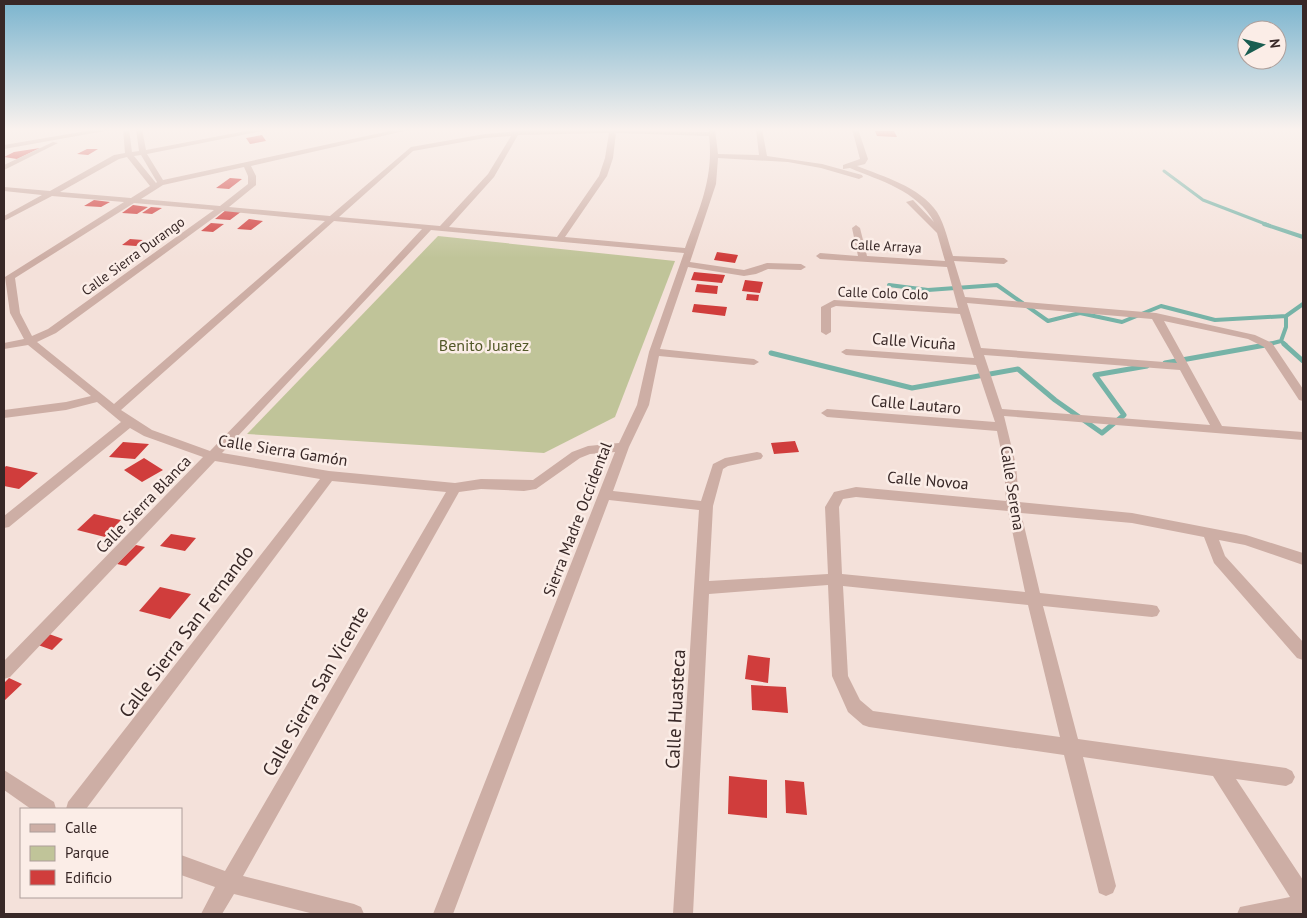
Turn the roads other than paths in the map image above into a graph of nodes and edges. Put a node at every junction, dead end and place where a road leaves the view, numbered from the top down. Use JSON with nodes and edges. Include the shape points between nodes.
{"nodes":[{"id":1,"x":91,"y":172,"type":"edge"},
{"id":2,"x":145,"y":172,"type":"edge"},
{"id":3,"x":152,"y":172,"type":"edge"},
{"id":4,"x":211,"y":172,"type":"edge"},
{"id":5,"x":250,"y":172,"type":"edge"},
{"id":6,"x":384,"y":172,"type":"edge"},
{"id":7,"x":493,"y":172,"type":"edge"},
{"id":8,"x":605,"y":172,"type":"edge"},
{"id":9,"x":713,"y":172,"type":"edge"},
{"id":10,"x":843,"y":172,"type":"edge"},
{"id":11,"x":865,"y":172,"type":"edge"},
{"id":12,"x":158,"y":185,"type":"junction"},
{"id":13,"x":4,"y":190,"type":"edge"},
{"id":14,"x":49,"y":194,"type":"junction"},
{"id":15,"x":130,"y":202,"type":"junction"},
{"id":16,"x":220,"y":209,"type":"junction"},
{"id":17,"x":330,"y":218,"type":"junction"},
{"id":18,"x":4,"y":219,"type":"edge"},
{"id":19,"x":428,"y":228,"type":"junction"},
{"id":20,"x":856,"y":228,"type":"dead end"},
{"id":21,"x":442,"y":229,"type":"junction"},
{"id":22,"x":940,"y":232,"type":"junction"},
{"id":23,"x":560,"y":240,"type":"junction"},
{"id":24,"x":820,"y":256,"type":"dead end"},
{"id":25,"x":686,"y":258,"type":"junction"},
{"id":26,"x":863,"y":258,"type":"junction"},
{"id":27,"x":949,"y":261,"type":"junction"},
{"id":28,"x":1004,"y":261,"type":"dead end"},
{"id":29,"x":801,"y":267,"type":"dead end"},
{"id":30,"x":7,"y":277,"type":"edge"},
{"id":31,"x":962,"y":305,"type":"junction"},
{"id":32,"x":9,"y":314,"type":"edge"},
{"id":33,"x":1156,"y":316,"type":"junction"},
{"id":34,"x":826,"y":332,"type":"dead end"},
{"id":35,"x":30,"y":341,"type":"junction"},
{"id":36,"x":4,"y":346,"type":"edge"},
{"id":37,"x":654,"y":352,"type":"junction"},
{"id":38,"x":846,"y":352,"type":"dead end"},
{"id":39,"x":978,"y":357,"type":"junction"},
{"id":40,"x":754,"y":362,"type":"dead end"},
{"id":41,"x":1183,"y":367,"type":"junction"},
{"id":42,"x":1303,"y":397,"type":"edge"},
{"id":43,"x":99,"y":398,"type":"junction"},
{"id":44,"x":114,"y":410,"type":"junction"},
{"id":45,"x":997,"y":412,"type":"junction"},
{"id":46,"x":828,"y":413,"type":"dead end"},
{"id":47,"x":4,"y":414,"type":"edge"},
{"id":48,"x":129,"y":422,"type":"junction"},
{"id":49,"x":1002,"y":427,"type":"junction"},
{"id":50,"x":1218,"y":429,"type":"junction"},
{"id":51,"x":1303,"y":436,"type":"edge"},
{"id":52,"x":623,"y":447,"type":"junction"},
{"id":53,"x":212,"y":456,"type":"junction"},
{"id":54,"x":757,"y":456,"type":"dead end"},
{"id":55,"x":329,"y":476,"type":"junction"},
{"id":56,"x":455,"y":488,"type":"junction"},
{"id":57,"x":605,"y":495,"type":"junction"},
{"id":58,"x":706,"y":506,"type":"junction"},
{"id":59,"x":1013,"y":506,"type":"junction"},
{"id":60,"x":4,"y":523,"type":"edge"},
{"id":61,"x":1209,"y":533,"type":"junction"},
{"id":62,"x":1303,"y":559,"type":"edge"},
{"id":63,"x":836,"y":579,"type":"junction"},
{"id":64,"x":701,"y":588,"type":"junction"},
{"id":65,"x":1034,"y":599,"type":"junction"},
{"id":66,"x":1152,"y":611,"type":"dead end"},
{"id":67,"x":1303,"y":653,"type":"edge"},
{"id":68,"x":4,"y":672,"type":"edge"},
{"id":69,"x":1071,"y":749,"type":"junction"},
{"id":70,"x":1219,"y":769,"type":"junction"},
{"id":71,"x":1286,"y":778,"type":"dead end"},
{"id":72,"x":4,"y":779,"type":"edge"},
{"id":73,"x":45,"y":808,"type":"edge"},
{"id":74,"x":76,"y":808,"type":"edge"},
{"id":75,"x":182,"y":865,"type":"edge"},
{"id":76,"x":230,"y":883,"type":"junction"},
{"id":77,"x":1106,"y":886,"type":"dead end"},
{"id":78,"x":1303,"y":898,"type":"edge"},
{"id":79,"x":1303,"y":905,"type":"edge"},
{"id":80,"x":211,"y":914,"type":"edge"},
{"id":81,"x":354,"y":914,"type":"edge"},
{"id":82,"x":443,"y":914,"type":"edge"},
{"id":83,"x":683,"y":914,"type":"edge"},
{"id":84,"x":1247,"y":914,"type":"edge"}],
"edges":[{"from":1,"to":14,"type":"street"},
{"from":2,"to":12,"type":"street"},
{"from":3,"to":12,"type":"street"},
{"from":4,"to":12,"type":"street"},
{"from":5,"to":16,"type":"street","name":"Calle Sierra Durango","via":[[252,185]]},
{"from":6,"to":17,"type":"street"},
{"from":7,"to":21,"type":"street"},
{"from":8,"to":23,"type":"street"},
{"from":9,"to":25,"type":"street","name":"Sierra Madre Occidental"},
{"from":10,"to":22,"type":"street","name":"Calle Serena","via":[[897,193]]},
{"from":11,"to":22,"type":"street","name":"Calle Serena","via":[[907,190],[936,218]]},
{"from":12,"to":15,"type":"street"},
{"from":13,"to":14,"type":"street"},
{"from":14,"to":15,"type":"street"},
{"from":14,"to":18,"type":"street"},
{"from":15,"to":16,"type":"street"},
{"from":15,"to":30,"type":"street"},
{"from":16,"to":17,"type":"street"},
{"from":16,"to":35,"type":"street","name":"Calle Sierra Durango","via":[[52,331]]},
{"from":17,"to":19,"type":"street"},
{"from":17,"to":44,"type":"street"},
{"from":19,"to":21,"type":"street"},
{"from":19,"to":53,"type":"street","name":"Calle Sierra Blanca"},
{"from":20,"to":26,"type":"street"},
{"from":21,"to":23,"type":"street"},
{"from":22,"to":27,"type":"street","name":"Calle Serena"},
{"from":23,"to":25,"type":"street"},
{"from":24,"to":26,"type":"street","name":"Calle Arraya"},
{"from":25,"to":29,"type":"street","via":[[746,273],[767,266]]},
{"from":25,"to":37,"type":"street","name":"Sierra Madre Occidental"},
{"from":26,"to":27,"type":"street","name":"Calle Arraya"},
{"from":27,"to":28,"type":"street","name":"Calle Arraya"},
{"from":27,"to":31,"type":"street","name":"Calle Serena"},
{"from":30,"to":32,"type":"street","name":"Calle Sierra Gamón"},
{"from":31,"to":33,"type":"street"},
{"from":31,"to":34,"type":"street","name":"Calle Colo Colo","via":[[834,303],[826,307]]},
{"from":31,"to":39,"type":"street","name":"Calle Serena"},
{"from":32,"to":35,"type":"street","name":"Calle Sierra Gamón"},
{"from":33,"to":41,"type":"street"},
{"from":33,"to":42,"type":"street","via":[[1261,340],[1268,345]]},
{"from":35,"to":36,"type":"street","name":"Calle Sierra Durango"},
{"from":35,"to":43,"type":"street","name":"Calle Sierra Gamón"},
{"from":37,"to":40,"type":"street"},
{"from":37,"to":52,"type":"street","name":"Sierra Madre Occidental","via":[[642,406]]},
{"from":38,"to":39,"type":"street","name":"Calle Vicuña"},
{"from":39,"to":41,"type":"street","name":"Calle Vicuña"},
{"from":39,"to":45,"type":"street","name":"Calle Serena"},
{"from":41,"to":50,"type":"street"},
{"from":43,"to":44,"type":"street","name":"Calle Sierra Gamón"},
{"from":43,"to":47,"type":"street"},
{"from":44,"to":48,"type":"street","name":"Calle Sierra Gamón"},
{"from":45,"to":49,"type":"street","name":"Calle Serena"},
{"from":45,"to":50,"type":"street"},
{"from":46,"to":49,"type":"street","name":"Calle Lautaro"},
{"from":48,"to":53,"type":"street","name":"Calle Sierra Gamón","via":[[148,433]]},
{"from":48,"to":60,"type":"street"},
{"from":49,"to":59,"type":"street","name":"Calle Serena","via":[[1010,465]]},
{"from":50,"to":51,"type":"street"},
{"from":52,"to":56,"type":"street","name":"Calle Sierra Gamón","via":[[588,450],[576,455],[536,484],[481,484]]},
{"from":52,"to":57,"type":"street","name":"Sierra Madre Occidental"},
{"from":53,"to":55,"type":"street","name":"Calle Sierra Gamón"},
{"from":53,"to":68,"type":"street","name":"Calle Sierra Blanca"},
{"from":54,"to":58,"type":"street","name":"Calle Huasteca","via":[[725,462],[717,467]]},
{"from":55,"to":56,"type":"street","name":"Calle Sierra Gamón"},
{"from":55,"to":74,"type":"street","name":"Calle Sierra San Fernando"},
{"from":56,"to":76,"type":"street","name":"Calle Sierra San Vicente"},
{"from":57,"to":58,"type":"street"},
{"from":57,"to":82,"type":"street","name":"Sierra Madre Occidental"},
{"from":58,"to":64,"type":"street","name":"Calle Huasteca"},
{"from":59,"to":61,"type":"street","name":"Calle Novoa","via":[[1132,518]]},
{"from":59,"to":63,"type":"street","name":"Calle Novoa","via":[[856,492],[839,495],[832,507]]},
{"from":59,"to":65,"type":"street","name":"Calle Serena"},
{"from":61,"to":62,"type":"street","name":"Calle Novoa","via":[[1246,540]]},
{"from":61,"to":67,"type":"street","via":[[1219,559]]},
{"from":63,"to":64,"type":"street"},
{"from":63,"to":65,"type":"street"},
{"from":63,"to":69,"type":"street","via":[[840,676],[854,706],[869,719]]},
{"from":64,"to":83,"type":"street","name":"Calle Huasteca"},
{"from":65,"to":66,"type":"street"},
{"from":65,"to":69,"type":"street","name":"Calle Serena"},
{"from":69,"to":70,"type":"street"},
{"from":69,"to":77,"type":"street","name":"Calle Serena"},
{"from":70,"to":71,"type":"street"},
{"from":70,"to":78,"type":"street"},
{"from":72,"to":73,"type":"street"},
{"from":75,"to":76,"type":"street"},
{"from":76,"to":80,"type":"street","name":"Calle Sierra San Vicente"},
{"from":76,"to":81,"type":"street"},
{"from":79,"to":84,"type":"street"}]}
